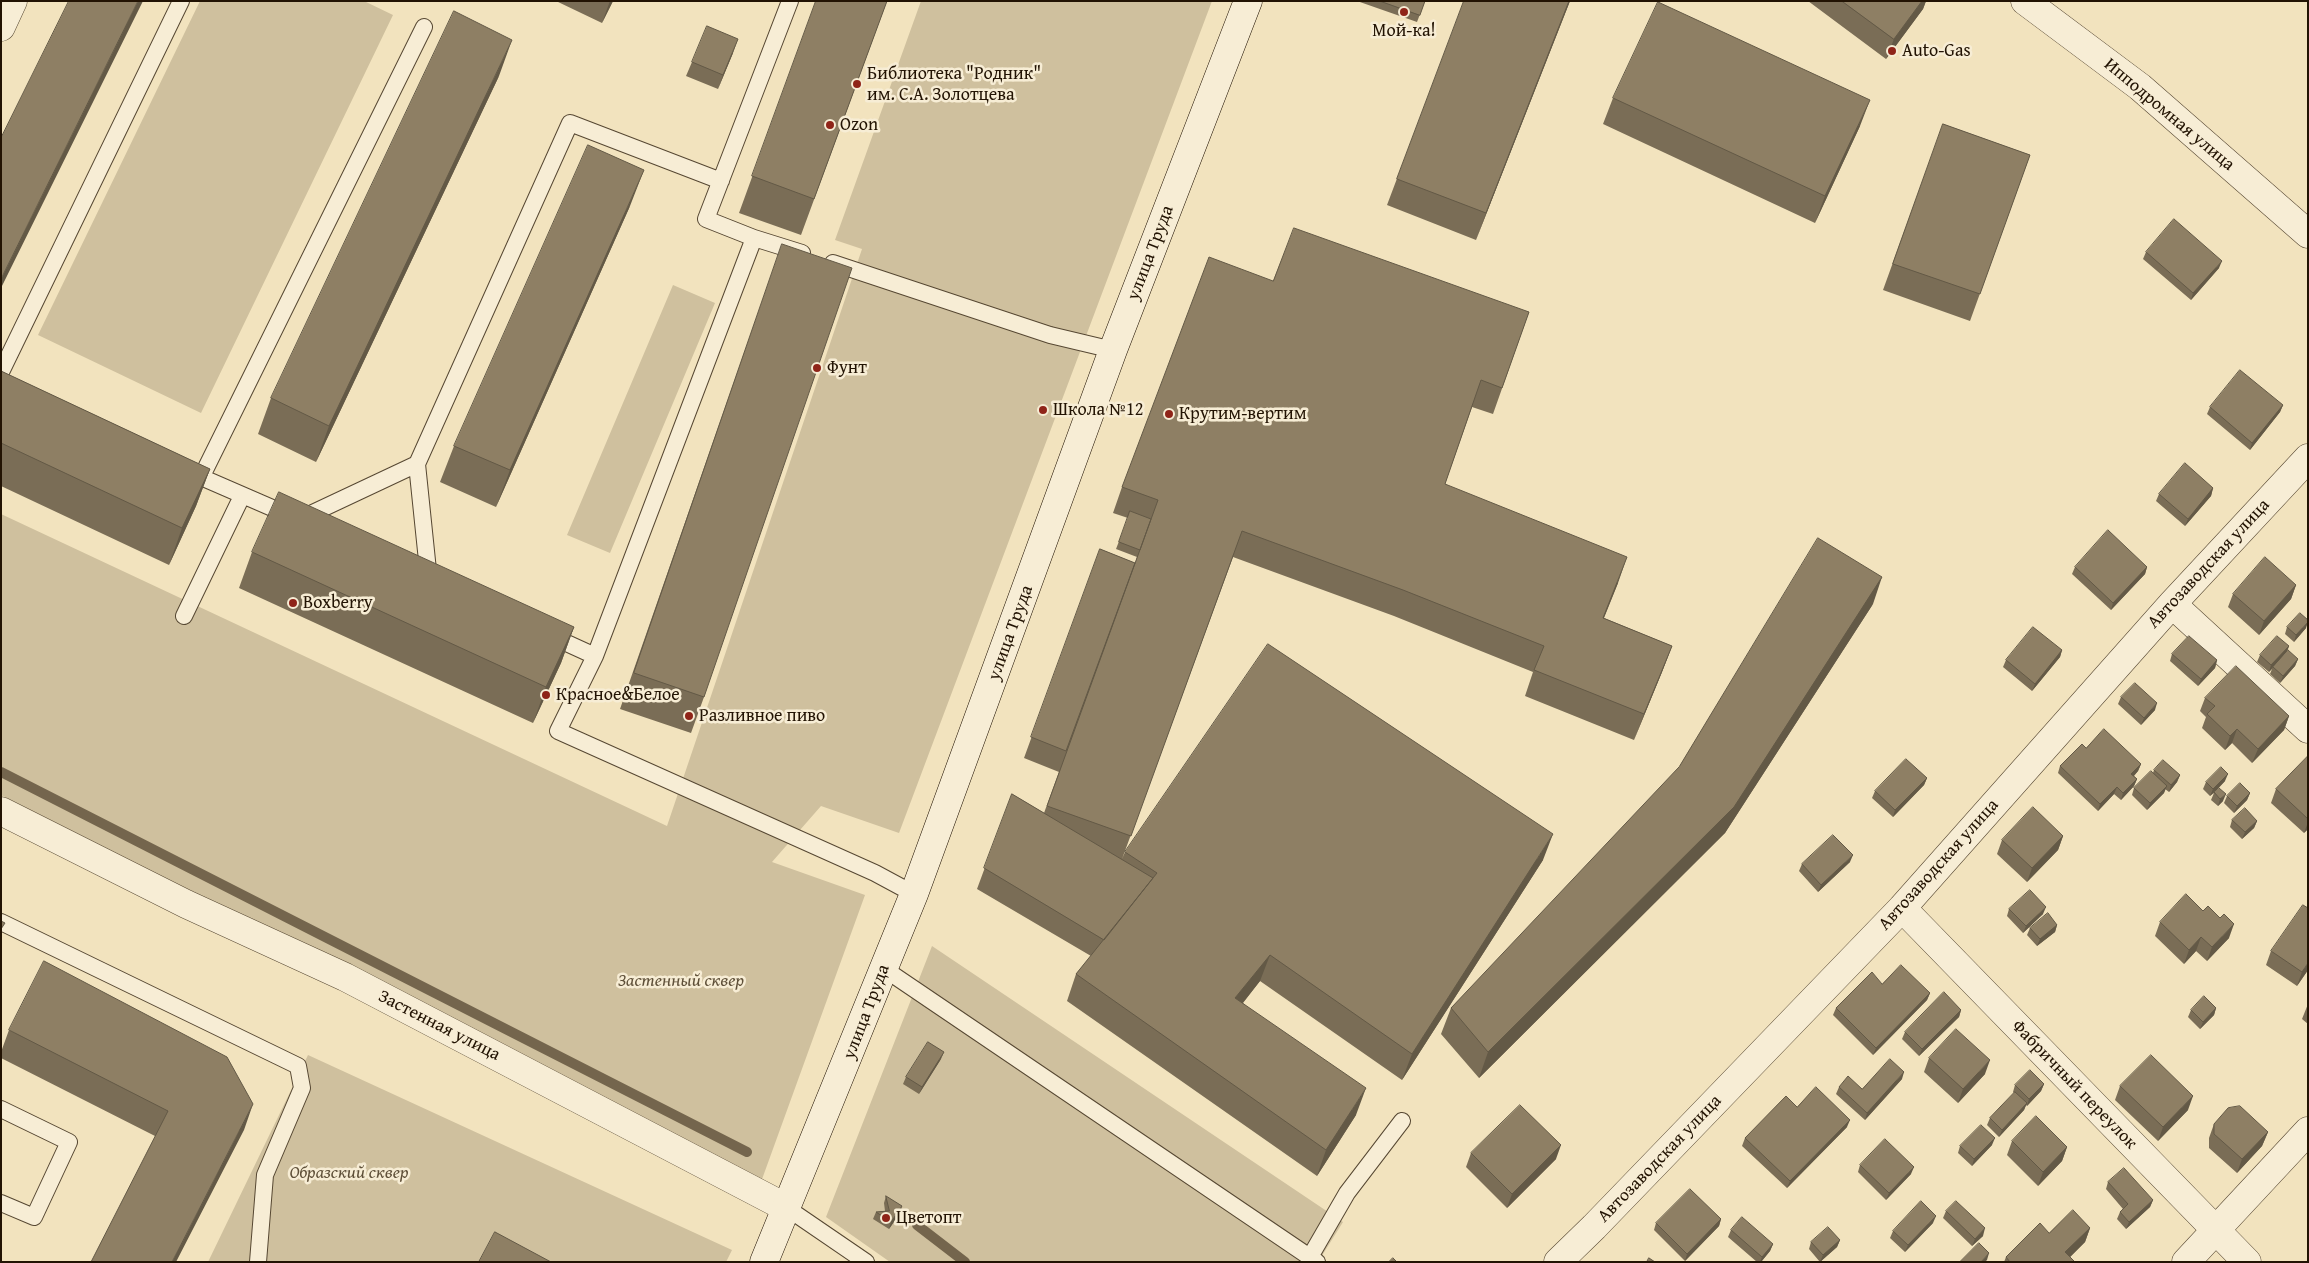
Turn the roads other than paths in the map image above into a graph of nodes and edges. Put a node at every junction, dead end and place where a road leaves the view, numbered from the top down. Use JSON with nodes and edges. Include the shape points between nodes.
{"nodes":[{"id":1,"x":13,"y":1,"type":"edge"},
{"id":2,"x":181,"y":1,"type":"edge"},
{"id":3,"x":790,"y":1,"type":"edge"},
{"id":4,"x":1248,"y":1,"type":"edge"},
{"id":5,"x":2025,"y":1,"type":"edge"},
{"id":6,"x":1,"y":27,"type":"edge"},
{"id":7,"x":424,"y":27,"type":"dead end"},
{"id":8,"x":720,"y":181,"type":"junction"},
{"id":9,"x":2308,"y":234,"type":"edge"},
{"id":10,"x":754,"y":238,"type":"junction"},
{"id":11,"x":1113,"y":350,"type":"junction"},
{"id":12,"x":1,"y":372,"type":"edge"},
{"id":13,"x":2308,"y":458,"type":"edge"},
{"id":14,"x":417,"y":464,"type":"junction"},
{"id":15,"x":174,"y":465,"type":"edge"},
{"id":16,"x":201,"y":478,"type":"junction"},
{"id":17,"x":242,"y":496,"type":"junction"},
{"id":18,"x":300,"y":519,"type":"junction"},
{"id":19,"x":317,"y":528,"type":"edge"},
{"id":20,"x":412,"y":572,"type":"edge"},
{"id":21,"x":429,"y":581,"type":"junction"},
{"id":22,"x":447,"y":589,"type":"edge"},
{"id":23,"x":2172,"y":604,"type":"junction"},
{"id":24,"x":184,"y":616,"type":"dead end"},
{"id":25,"x":534,"y":628,"type":"edge"},
{"id":26,"x":595,"y":656,"type":"junction"},
{"id":27,"x":2308,"y":729,"type":"edge"},
{"id":28,"x":1,"y":811,"type":"edge"},
{"id":29,"x":914,"y":894,"type":"junction"},
{"id":30,"x":1902,"y":908,"type":"junction"},
{"id":31,"x":1,"y":922,"type":"edge"},
{"id":32,"x":883,"y":968,"type":"junction"},
{"id":33,"x":1,"y":1109,"type":"edge"},
{"id":34,"x":1402,"y":1121,"type":"dead end"},
{"id":35,"x":2308,"y":1131,"type":"edge"},
{"id":36,"x":1,"y":1203,"type":"edge"},
{"id":37,"x":787,"y":1208,"type":"junction"},
{"id":38,"x":2216,"y":1231,"type":"junction"},
{"id":39,"x":1314,"y":1259,"type":"edge"},
{"id":40,"x":859,"y":1260,"type":"edge"},
{"id":41,"x":258,"y":1262,"type":"edge"},
{"id":42,"x":764,"y":1262,"type":"edge"},
{"id":43,"x":1558,"y":1262,"type":"edge"},
{"id":44,"x":2186,"y":1262,"type":"edge"},
{"id":45,"x":2247,"y":1262,"type":"edge"}],
"edges":[{"from":1,"to":6,"type":"street"},
{"from":2,"to":12,"type":"lane"},
{"from":3,"to":8,"type":"lane"},
{"from":4,"to":11,"type":"street","name":"улица Труда"},
{"from":5,"to":9,"type":"street","name":"Ипподромная улица","via":[[2140,87]]},
{"from":7,"to":16,"type":"lane"},
{"from":8,"to":10,"type":"lane","via":[[706,219]]},
{"from":8,"to":14,"type":"lane","via":[[570,123]]},
{"from":10,"to":11,"type":"lane","via":[[1050,334]]},
{"from":10,"to":26,"type":"lane"},
{"from":11,"to":29,"type":"street","name":"улица Труда"},
{"from":13,"to":23,"type":"street","name":"Автозаводская улица"},
{"from":14,"to":18,"type":"lane"},
{"from":14,"to":21,"type":"lane"},
{"from":15,"to":16,"type":"lane"},
{"from":16,"to":17,"type":"lane"},
{"from":17,"to":18,"type":"lane"},
{"from":17,"to":24,"type":"lane"},
{"from":18,"to":19,"type":"lane"},
{"from":20,"to":21,"type":"lane"},
{"from":21,"to":22,"type":"lane"},
{"from":23,"to":27,"type":"street"},
{"from":23,"to":30,"type":"street","name":"Автозаводская улица"},
{"from":25,"to":26,"type":"lane"},
{"from":26,"to":29,"type":"lane","via":[[558,731],[875,873]]},
{"from":28,"to":37,"type":"street","name":"Застенная улица","via":[[186,904],[345,977]]},
{"from":29,"to":32,"type":"street","name":"улица Труда"},
{"from":30,"to":38,"type":"street","name":"Фабричный переулок"},
{"from":30,"to":43,"type":"street","name":"Автозаводская улица"},
{"from":31,"to":41,"type":"lane","via":[[298,1066],[302,1088],[264,1175]]},
{"from":32,"to":37,"type":"street","name":"улица Труда"},
{"from":32,"to":39,"type":"lane"},
{"from":33,"to":36,"type":"lane","via":[[69,1142],[34,1217]]},
{"from":34,"to":39,"type":"lane","via":[[1347,1193]]},
{"from":35,"to":38,"type":"street"},
{"from":37,"to":40,"type":"lane","name":"Застенная улица"},
{"from":37,"to":42,"type":"street","name":"улица Труда"},
{"from":38,"to":44,"type":"street"},
{"from":38,"to":45,"type":"street","name":"Фабричный переулок"}]}
